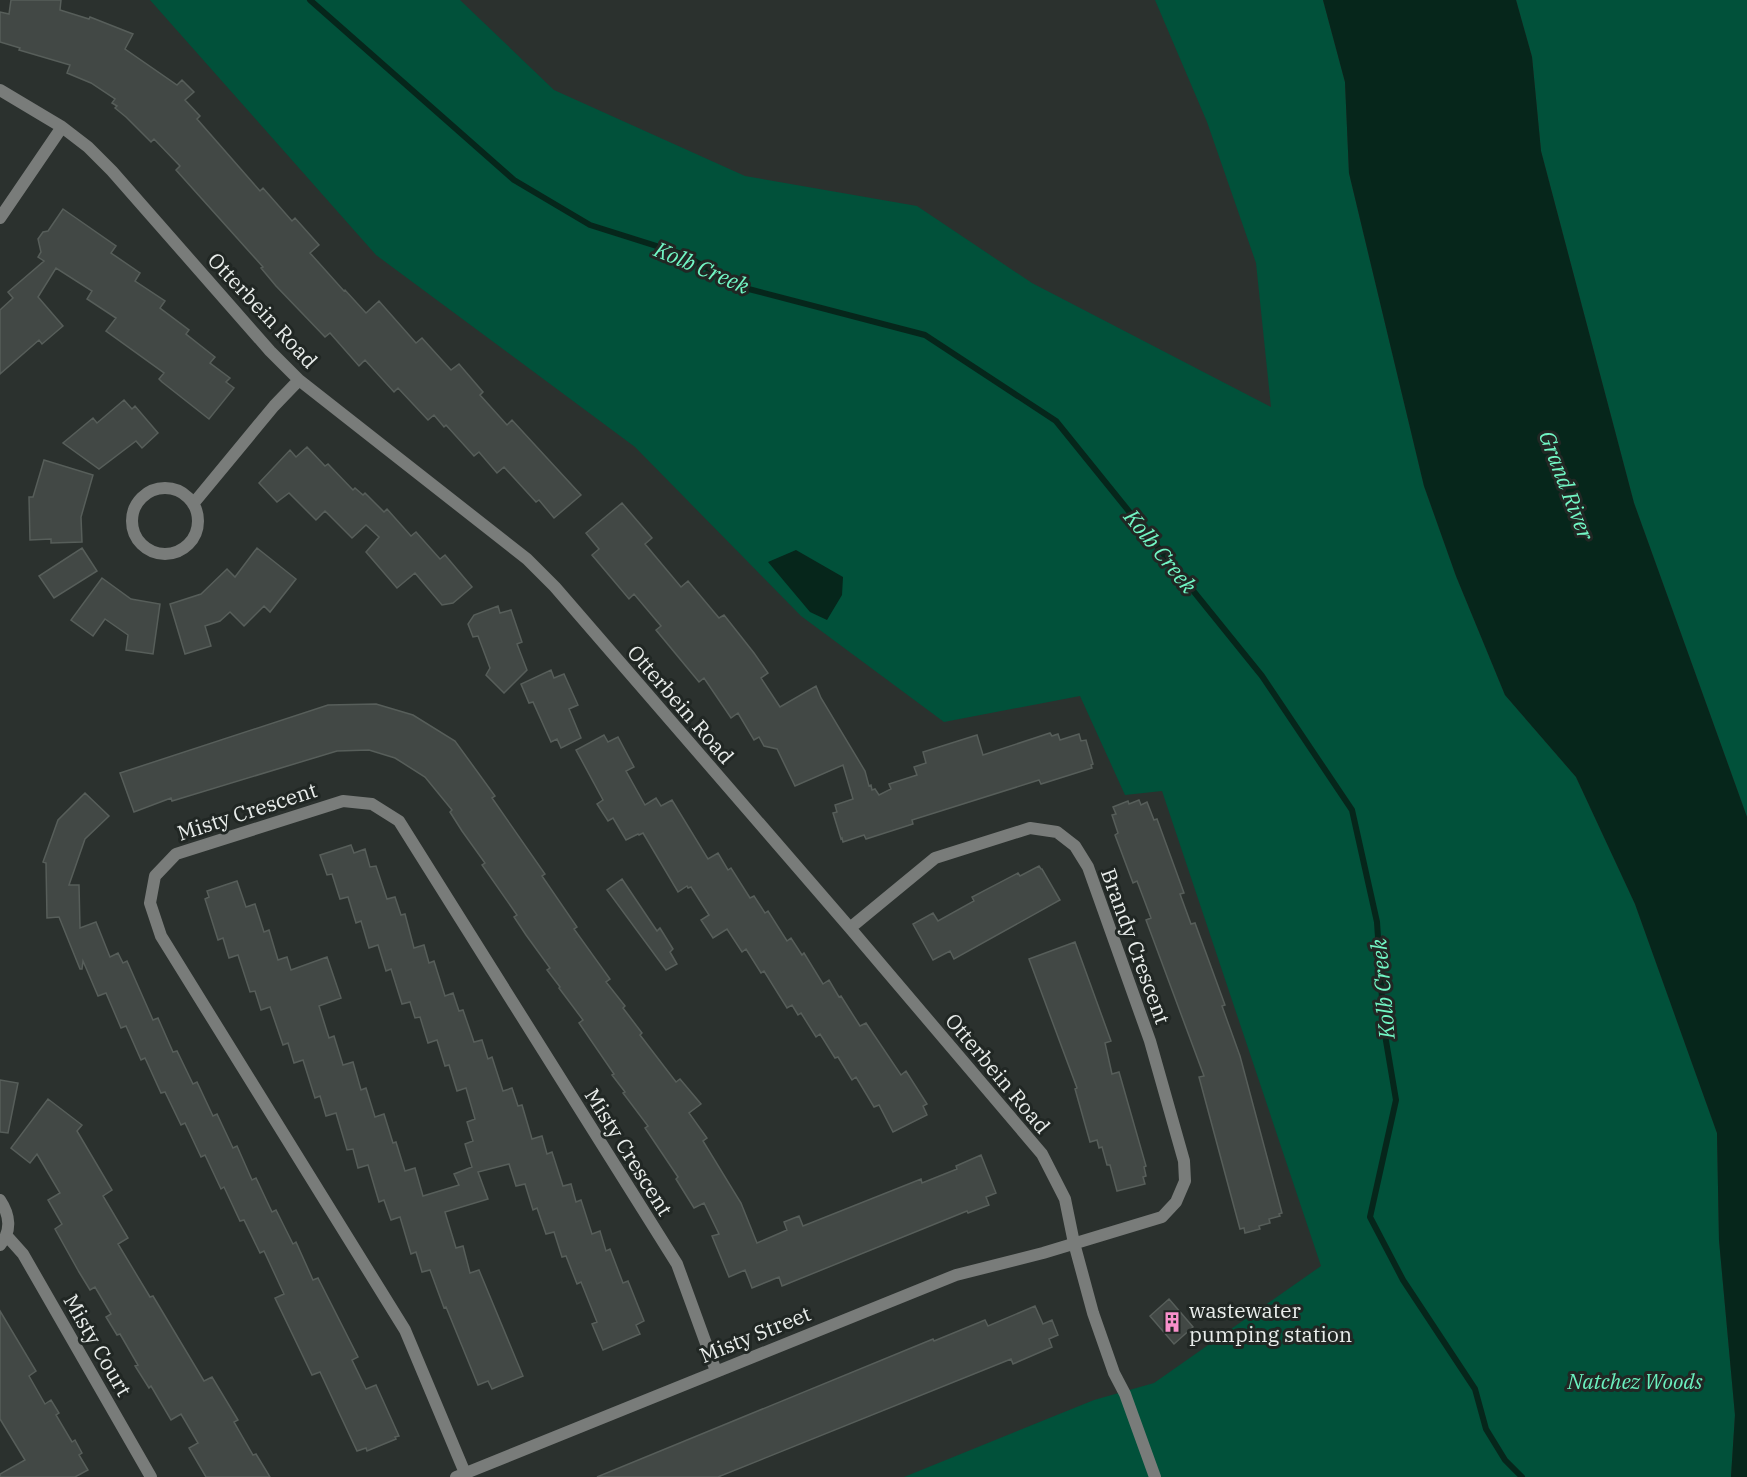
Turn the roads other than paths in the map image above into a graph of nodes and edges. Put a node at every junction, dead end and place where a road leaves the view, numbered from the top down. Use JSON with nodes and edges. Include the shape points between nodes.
{"nodes":[{"id":1,"x":0,"y":90,"type":"edge"},
{"id":2,"x":62,"y":126,"type":"junction"},
{"id":3,"x":0,"y":218,"type":"edge"},
{"id":4,"x":299,"y":380,"type":"junction"},
{"id":5,"x":193,"y":504,"type":"junction"},
{"id":6,"x":850,"y":928,"type":"junction"},
{"id":7,"x":0,"y":1200,"type":"edge"},
{"id":8,"x":3,"y":1240,"type":"edge"},
{"id":9,"x":1074,"y":1243,"type":"junction"},
{"id":10,"x":716,"y":1371,"type":"junction"},
{"id":11,"x":460,"y":1475,"type":"edge"},
{"id":12,"x":151,"y":1477,"type":"edge"},
{"id":13,"x":1155,"y":1477,"type":"edge"}],
"edges":[{"from":1,"to":2,"type":"street","name":"Otterbein Road"},
{"from":2,"to":3,"type":"street"},
{"from":2,"to":4,"type":"street","name":"Otterbein Road","via":[[112,171]]},
{"from":4,"to":5,"type":"street"},
{"from":4,"to":6,"type":"street","name":"Otterbein Road","via":[[527,559]]},
{"from":5,"to":5,"type":"street","via":[[178,490],[151,490],[135,506],[132,528],[136,538],[150,552],[180,551],[196,534],[198,515]]},
{"from":6,"to":9,"type":"street","name":"Otterbein Road","via":[[1042,1154],[1065,1199]]},
{"from":6,"to":9,"type":"street","name":"Brandy Crescent","via":[[935,858],[1030,828],[1057,832],[1075,846],[1088,867],[1150,1041],[1184,1161],[1185,1180],[1176,1202],[1162,1218]]},
{"from":7,"to":8,"type":"street","name":"Misty Court","via":[[9,1224]]},
{"from":8,"to":12,"type":"street","name":"Misty Court","via":[[23,1254]]},
{"from":9,"to":10,"type":"street","name":"Misty Street","via":[[956,1275]]},
{"from":9,"to":13,"type":"street","name":"Otterbein Road","via":[[1110,1363]]},
{"from":10,"to":11,"type":"street","name":"Misty Street"},
{"from":10,"to":11,"type":"street","name":"Misty Crescent","via":[[677,1264],[399,821],[372,804],[343,801],[176,854],[155,876],[150,903],[161,936],[405,1330]]}]}
